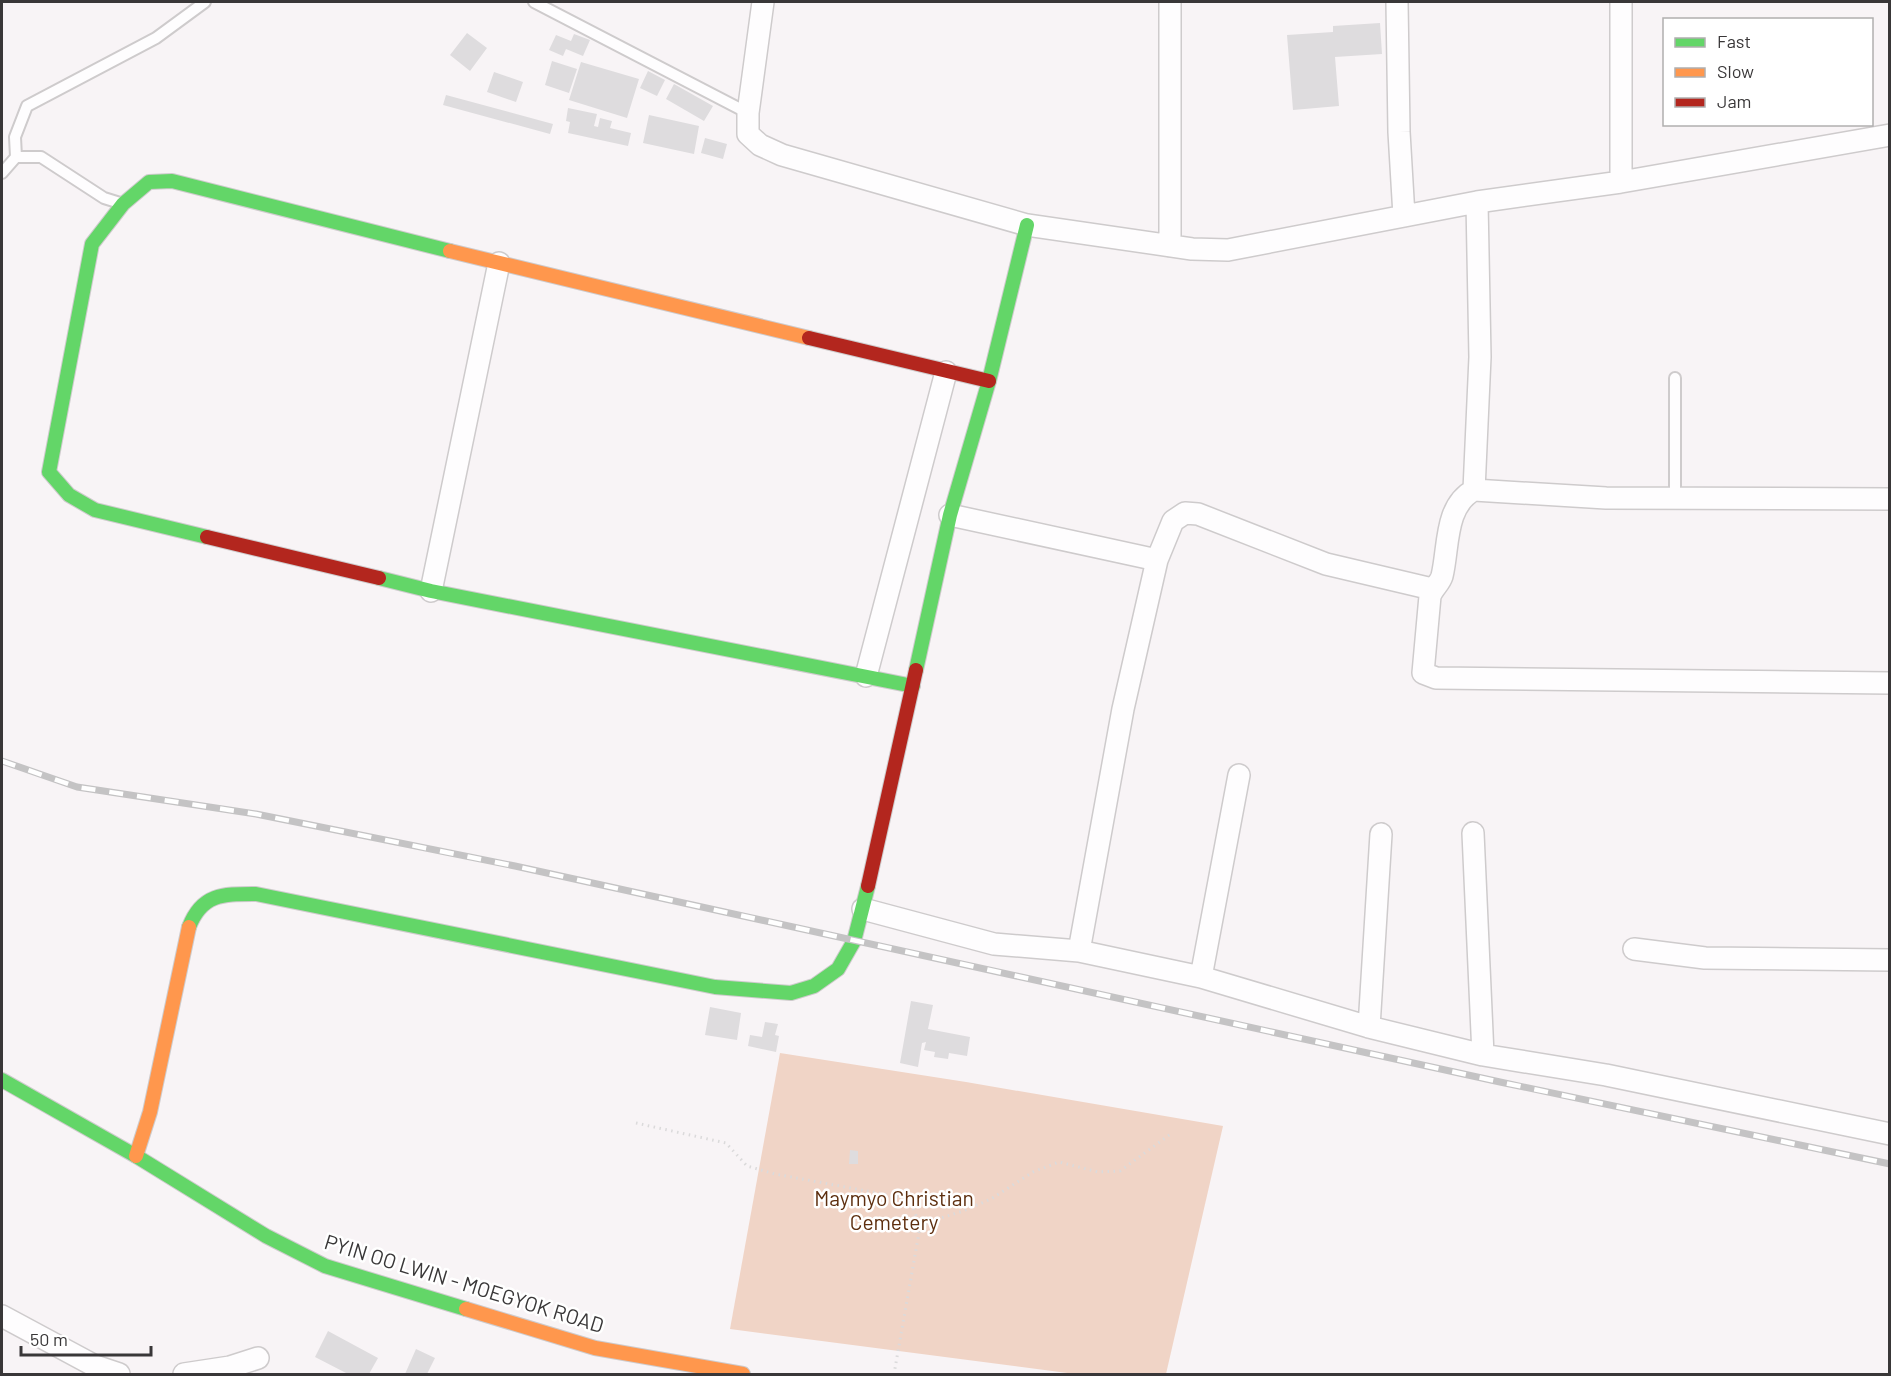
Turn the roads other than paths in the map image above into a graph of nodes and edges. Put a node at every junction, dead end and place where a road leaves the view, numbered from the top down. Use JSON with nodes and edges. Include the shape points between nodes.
{"nodes":[{"id":1,"x":204,"y":2,"type":"edge"},
{"id":2,"x":534,"y":2,"type":"edge"},
{"id":3,"x":763,"y":2,"type":"edge"},
{"id":4,"x":1170,"y":2,"type":"edge"},
{"id":5,"x":1397,"y":2,"type":"edge"},
{"id":6,"x":1621,"y":2,"type":"edge"},
{"id":7,"x":748,"y":113,"type":"junction"},
{"id":8,"x":1890,"y":135,"type":"edge"},
{"id":9,"x":16,"y":158,"type":"junction"},
{"id":10,"x":2,"y":173,"type":"edge"},
{"id":11,"x":1621,"y":182,"type":"junction"},
{"id":12,"x":1477,"y":202,"type":"junction"},
{"id":13,"x":123,"y":204,"type":"junction"},
{"id":14,"x":1404,"y":216,"type":"junction"},
{"id":15,"x":1027,"y":225,"type":"junction"},
{"id":16,"x":1170,"y":246,"type":"junction"},
{"id":17,"x":499,"y":263,"type":"junction"},
{"id":18,"x":946,"y":372,"type":"junction"},
{"id":19,"x":1675,"y":378,"type":"dead end"},
{"id":20,"x":989,"y":381,"type":"junction"},
{"id":21,"x":1474,"y":490,"type":"junction"},
{"id":22,"x":1675,"y":497,"type":"junction"},
{"id":23,"x":1890,"y":499,"type":"edge"},
{"id":24,"x":950,"y":515,"type":"junction"},
{"id":25,"x":1157,"y":560,"type":"junction"},
{"id":26,"x":1432,"y":588,"type":"junction"},
{"id":27,"x":431,"y":591,"type":"junction"},
{"id":28,"x":866,"y":676,"type":"junction"},
{"id":29,"x":1890,"y":683,"type":"edge"},
{"id":30,"x":913,"y":686,"type":"junction"},
{"id":31,"x":1239,"y":775,"type":"dead end"},
{"id":32,"x":1473,"y":833,"type":"dead end"},
{"id":33,"x":1382,"y":834,"type":"dead end"},
{"id":34,"x":863,"y":909,"type":"junction"},
{"id":35,"x":1634,"y":949,"type":"dead end"},
{"id":36,"x":1078,"y":951,"type":"junction"},
{"id":37,"x":1890,"y":960,"type":"edge"},
{"id":38,"x":1201,"y":977,"type":"junction"},
{"id":39,"x":1369,"y":1027,"type":"junction"},
{"id":40,"x":1483,"y":1055,"type":"junction"},
{"id":41,"x":2,"y":1080,"type":"edge"},
{"id":42,"x":1890,"y":1134,"type":"edge"},
{"id":43,"x":136,"y":1156,"type":"junction"},
{"id":44,"x":2,"y":1316,"type":"edge"},
{"id":45,"x":258,"y":1358,"type":"dead end"},
{"id":46,"x":119,"y":1374,"type":"edge"},
{"id":47,"x":184,"y":1374,"type":"edge"},
{"id":48,"x":743,"y":1374,"type":"edge"}],
"edges":[{"from":1,"to":9,"type":"lane","via":[[156,38],[27,106],[15,137]]},
{"from":2,"to":7,"type":"lane"},
{"from":3,"to":7,"type":"street"},
{"from":4,"to":16,"type":"street"},
{"from":5,"to":14,"type":"street"},
{"from":6,"to":11,"type":"street"},
{"from":7,"to":15,"type":"street","via":[[748,134],[760,145],[782,155]]},
{"from":8,"to":11,"type":"street"},
{"from":9,"to":10,"type":"lane"},
{"from":9,"to":13,"type":"lane","via":[[41,157],[104,198]]},
{"from":11,"to":12,"type":"street"},
{"from":12,"to":14,"type":"street"},
{"from":12,"to":21,"type":"street","via":[[1480,357]]},
{"from":13,"to":17,"type":"street","via":[[149,182],[172,181]]},
{"from":13,"to":27,"type":"street","via":[[92,244],[49,472],[69,495],[95,510]]},
{"from":14,"to":16,"type":"street","via":[[1228,250]]},
{"from":15,"to":16,"type":"street"},
{"from":15,"to":20,"type":"street"},
{"from":17,"to":18,"type":"street"},
{"from":17,"to":27,"type":"street"},
{"from":18,"to":20,"type":"street"},
{"from":18,"to":28,"type":"street"},
{"from":19,"to":22,"type":"lane"},
{"from":20,"to":24,"type":"street"},
{"from":21,"to":22,"type":"street","via":[[1606,498]]},
{"from":21,"to":26,"type":"street","via":[[1464,496],[1457,508],[1447,537],[1442,579]]},
{"from":22,"to":23,"type":"street"},
{"from":24,"to":25,"type":"street"},
{"from":24,"to":30,"type":"street"},
{"from":25,"to":26,"type":"street","via":[[1173,521],[1185,513],[1198,514],[1326,564]]},
{"from":25,"to":36,"type":"street","via":[[1123,709]]},
{"from":26,"to":29,"type":"street","via":[[1423,673],[1436,678]]},
{"from":27,"to":28,"type":"street"},
{"from":28,"to":30,"type":"street"},
{"from":30,"to":34,"type":"street"},
{"from":31,"to":38,"type":"street"},
{"from":32,"to":40,"type":"street"},
{"from":33,"to":39,"type":"street"},
{"from":34,"to":36,"type":"street","via":[[994,944]]},
{"from":34,"to":43,"type":"street","via":[[854,941],[838,969],[814,986],[791,993],[715,987],[256,894],[218,894],[199,905],[189,924],[150,1112]]},
{"from":35,"to":37,"type":"street","via":[[1705,958]]},
{"from":36,"to":38,"type":"street"},
{"from":38,"to":39,"type":"street"},
{"from":39,"to":40,"type":"street"},
{"from":40,"to":42,"type":"street","via":[[1606,1075]]},
{"from":41,"to":43,"type":"street","name":"PYIN OO LWIN - MOEGYOK ROAD"},
{"from":43,"to":48,"type":"street","name":"PYIN OO LWIN - MOEGYOK ROAD","via":[[266,1236],[325,1266],[596,1348]]},
{"from":44,"to":46,"type":"street","via":[[95,1366]]},
{"from":45,"to":47,"type":"street"}]}
